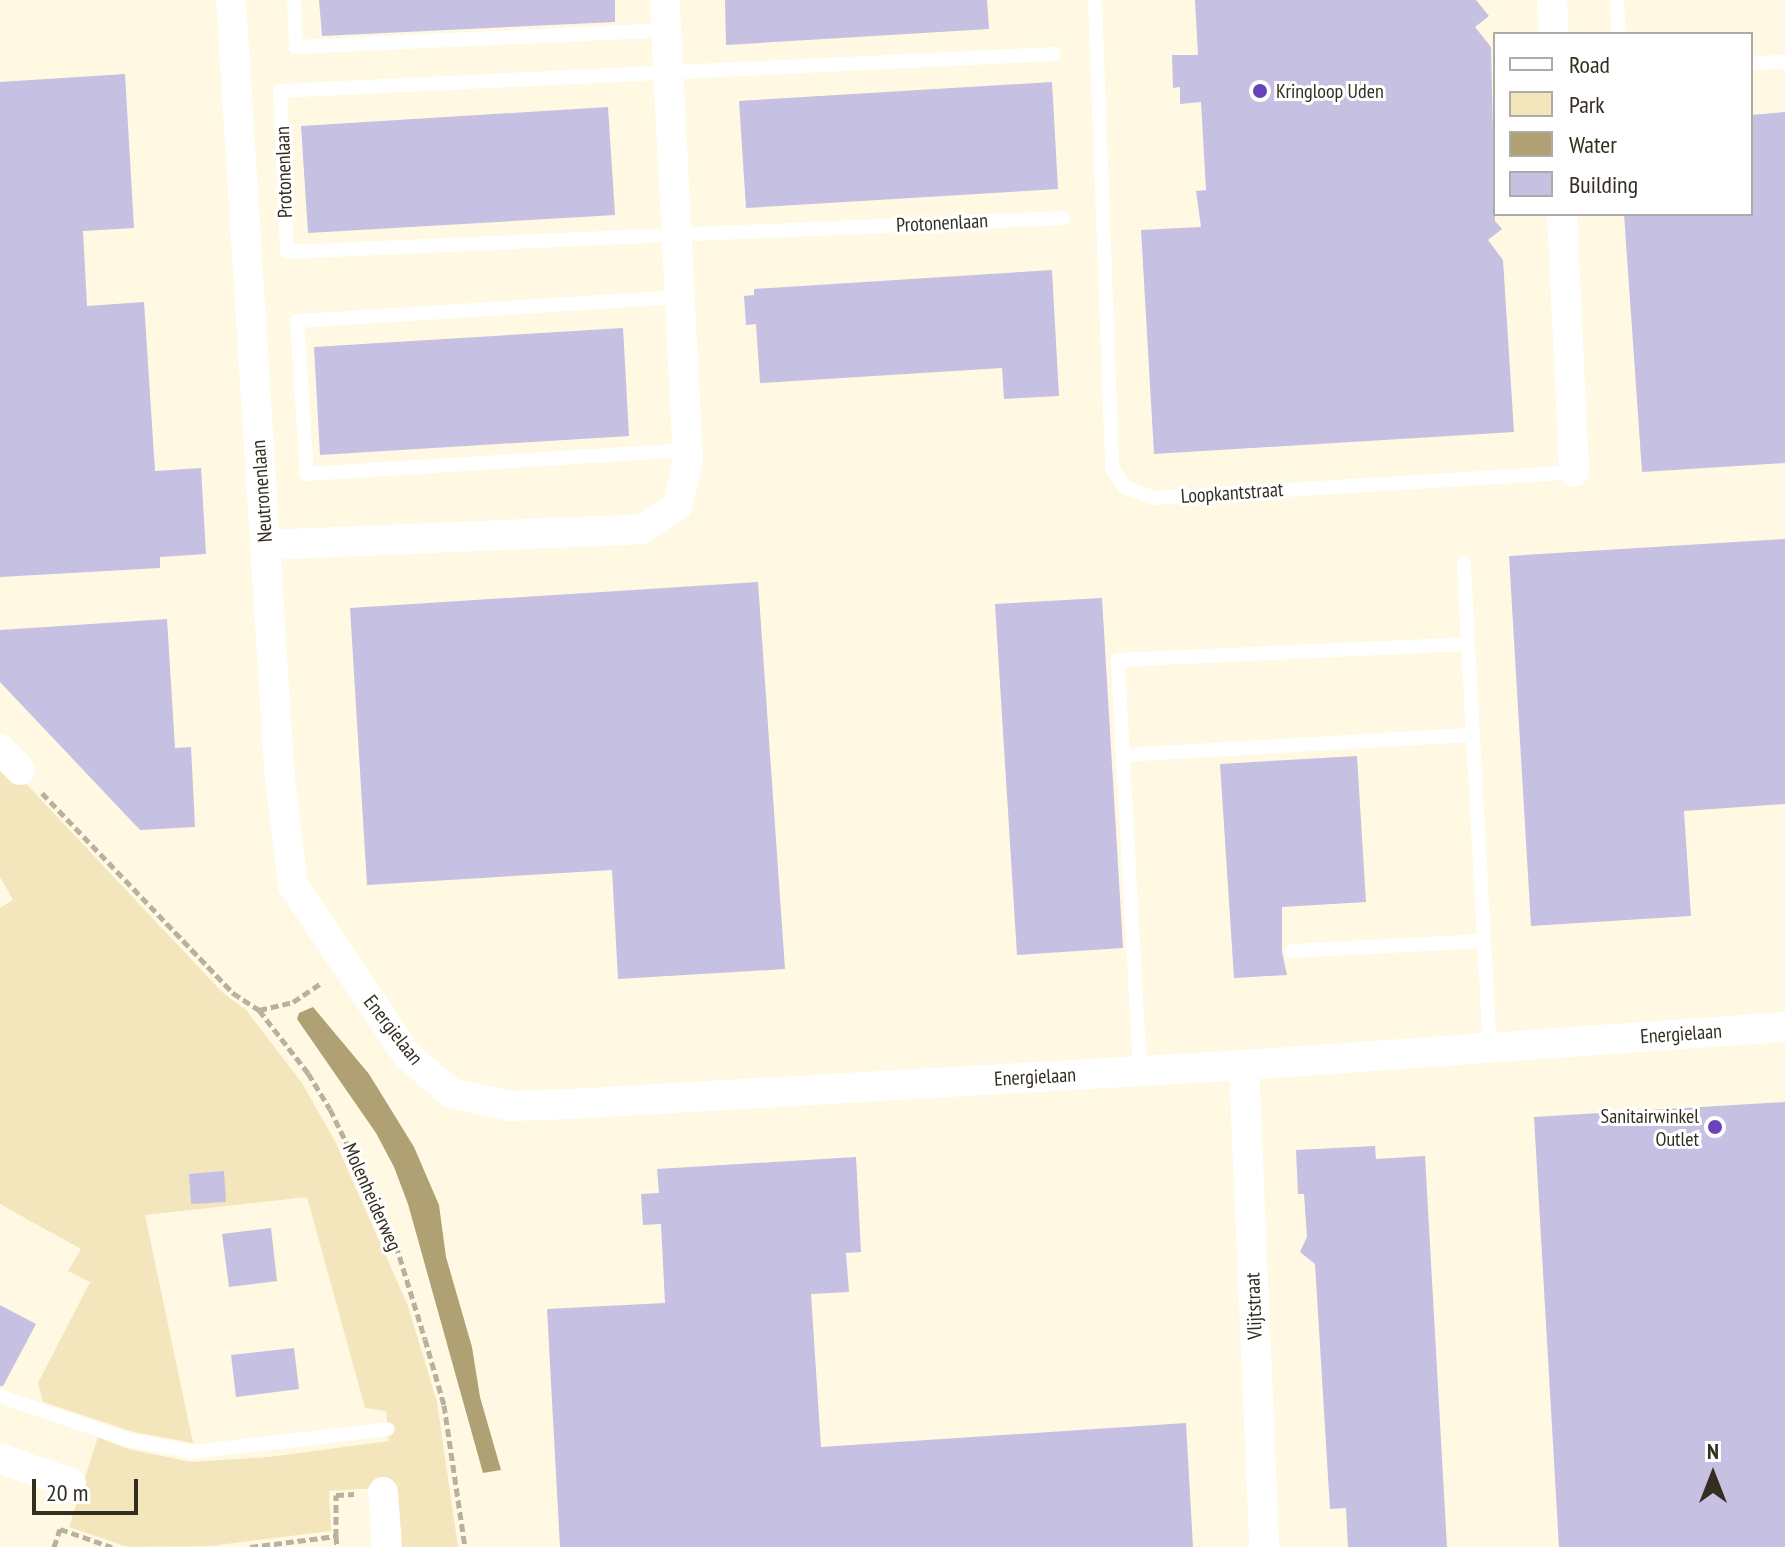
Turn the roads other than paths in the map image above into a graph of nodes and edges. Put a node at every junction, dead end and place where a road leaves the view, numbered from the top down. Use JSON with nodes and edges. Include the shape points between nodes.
{"nodes":[{"id":1,"x":231,"y":0,"type":"edge"},
{"id":2,"x":294,"y":0,"type":"edge"},
{"id":3,"x":1095,"y":0,"type":"edge"},
{"id":4,"x":1552,"y":0,"type":"edge"},
{"id":5,"x":1617,"y":0,"type":"edge"},
{"id":6,"x":666,"y":15,"type":"edge"},
{"id":7,"x":1554,"y":32,"type":"edge"},
{"id":8,"x":1619,"y":32,"type":"edge"},
{"id":9,"x":1054,"y":54,"type":"dead end"},
{"id":10,"x":1785,"y":62,"type":"edge"},
{"id":11,"x":1753,"y":63,"type":"edge"},
{"id":12,"x":669,"y":74,"type":"junction"},
{"id":13,"x":1562,"y":216,"type":"edge"},
{"id":14,"x":1063,"y":218,"type":"dead end"},
{"id":15,"x":677,"y":235,"type":"junction"},
{"id":16,"x":680,"y":297,"type":"junction"},
{"id":17,"x":688,"y":450,"type":"junction"},
{"id":18,"x":1574,"y":472,"type":"joint"},
{"id":19,"x":265,"y":545,"type":"junction"},
{"id":20,"x":1464,"y":563,"type":"dead end"},
{"id":21,"x":1468,"y":644,"type":"junction"},
{"id":22,"x":1473,"y":735,"type":"junction"},
{"id":23,"x":1123,"y":755,"type":"junction"},
{"id":24,"x":1484,"y":941,"type":"junction"},
{"id":25,"x":1292,"y":951,"type":"dead end"},
{"id":26,"x":345,"y":967,"type":"joint"},
{"id":27,"x":1785,"y":1027,"type":"edge"},
{"id":28,"x":1490,"y":1048,"type":"junction"},
{"id":29,"x":1244,"y":1065,"type":"junction"},
{"id":30,"x":1140,"y":1071,"type":"junction"},
{"id":31,"x":0,"y":1396,"type":"edge"},
{"id":32,"x":388,"y":1429,"type":"dead end"},
{"id":33,"x":0,"y":1459,"type":"edge"},
{"id":34,"x":71,"y":1483,"type":"dead end"},
{"id":35,"x":383,"y":1492,"type":"road end"},
{"id":36,"x":387,"y":1547,"type":"edge"},
{"id":37,"x":1264,"y":1547,"type":"edge"}],
"edges":[{"from":1,"to":19,"type":"street","name":"Neutronenlaan"},
{"from":2,"to":6,"type":"lane","via":[[296,47]]},
{"from":3,"to":18,"type":"lane","name":"Loopkantstraat","via":[[1112,468],[1125,487],[1154,498]]},
{"from":4,"to":7,"type":"street"},
{"from":5,"to":8,"type":"lane"},
{"from":6,"to":12,"type":"street"},
{"from":9,"to":12,"type":"lane","name":"Protonenlaan"},
{"from":10,"to":11,"type":"lane"},
{"from":12,"to":15,"type":"street"},
{"from":12,"to":15,"type":"lane","name":"Protonenlaan","via":[[280,91],[287,252]]},
{"from":13,"to":18,"type":"street","name":"Loopkantstraat"},
{"from":14,"to":15,"type":"lane","name":"Protonenlaan"},
{"from":15,"to":16,"type":"street"},
{"from":16,"to":17,"type":"street"},
{"from":16,"to":17,"type":"lane","via":[[297,321],[307,474]]},
{"from":17,"to":19,"type":"street","via":[[677,506],[642,529]]},
{"from":19,"to":26,"type":"street","name":"Neutronenlaan","via":[[279,768],[293,885]]},
{"from":20,"to":21,"type":"lane"},
{"from":21,"to":22,"type":"lane"},
{"from":21,"to":23,"type":"lane","via":[[1118,660]]},
{"from":22,"to":23,"type":"lane"},
{"from":22,"to":24,"type":"lane"},
{"from":23,"to":30,"type":"lane"},
{"from":24,"to":25,"type":"lane"},
{"from":24,"to":28,"type":"lane"},
{"from":26,"to":30,"type":"street","name":"Energielaan","via":[[407,1055],[451,1093],[510,1106]]},
{"from":27,"to":28,"type":"street","name":"Energielaan"},
{"from":28,"to":29,"type":"street","name":"Energielaan"},
{"from":29,"to":30,"type":"street","name":"Energielaan"},
{"from":29,"to":37,"type":"street","name":"Vlijtstraat"},
{"from":31,"to":32,"type":"lane","via":[[125,1439],[193,1452]]},
{"from":33,"to":34,"type":"street"},
{"from":35,"to":36,"type":"street"}]}
